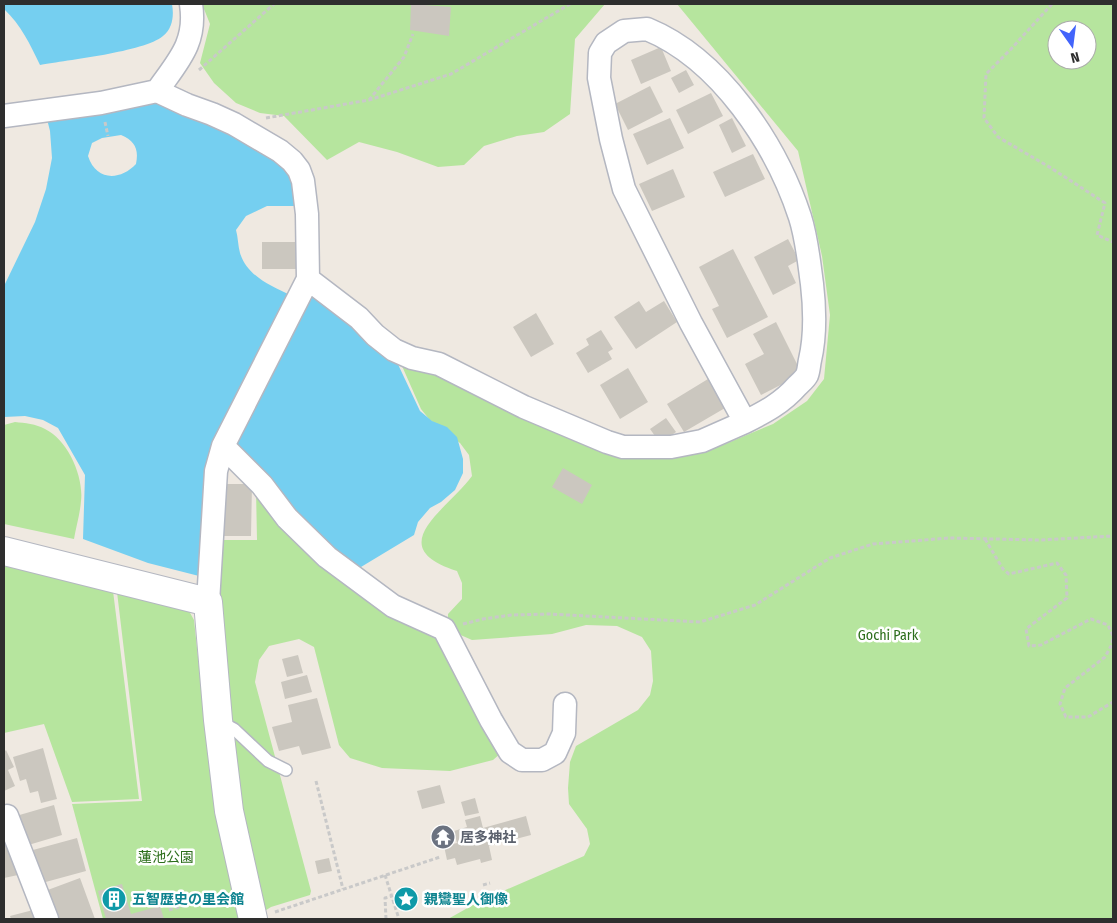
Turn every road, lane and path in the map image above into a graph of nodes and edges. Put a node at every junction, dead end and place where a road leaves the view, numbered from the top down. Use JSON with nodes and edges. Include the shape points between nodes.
{"nodes":[{"id":1,"x":191,"y":4,"type":"edge"},
{"id":2,"x":274,"y":4,"type":"edge"},
{"id":3,"x":570,"y":4,"type":"edge"},
{"id":4,"x":1052,"y":4,"type":"edge"},
{"id":5,"x":412,"y":34,"type":"dead end"},
{"id":6,"x":194,"y":74,"type":"dead end"},
{"id":7,"x":157,"y":91,"type":"junction"},
{"id":8,"x":369,"y":100,"type":"junction"},
{"id":9,"x":4,"y":116,"type":"edge"},
{"id":10,"x":234,"y":124,"type":"junction"},
{"id":11,"x":1113,"y":242,"type":"edge"},
{"id":12,"x":308,"y":279,"type":"junction"},
{"id":13,"x":744,"y":422,"type":"junction"},
{"id":14,"x":223,"y":446,"type":"junction"},
{"id":15,"x":1113,"y":536,"type":"edge"},
{"id":16,"x":985,"y":538,"type":"junction"},
{"id":17,"x":4,"y":551,"type":"edge"},
{"id":18,"x":208,"y":602,"type":"junction"},
{"id":19,"x":444,"y":629,"type":"junction"},
{"id":20,"x":1113,"y":637,"type":"edge"},
{"id":21,"x":1113,"y":702,"type":"edge"},
{"id":22,"x":564,"y":704,"type":"dead end"},
{"id":23,"x":218,"y":720,"type":"junction"},
{"id":24,"x":286,"y":770,"type":"dead end"},
{"id":25,"x":316,"y":781,"type":"dead end"},
{"id":26,"x":4,"y":818,"type":"edge"},
{"id":27,"x":440,"y":857,"type":"dead end"},
{"id":28,"x":385,"y":875,"type":"junction"},
{"id":29,"x":490,"y":883,"type":"dead end"},
{"id":30,"x":483,"y":885,"type":"dead end"},
{"id":31,"x":245,"y":888,"type":"junction"},
{"id":32,"x":343,"y":889,"type":"junction"},
{"id":33,"x":392,"y":896,"type":"junction"},
{"id":34,"x":299,"y":904,"type":"dead end"},
{"id":35,"x":170,"y":910,"type":"dead end"},
{"id":36,"x":47,"y":919,"type":"edge"},
{"id":37,"x":253,"y":919,"type":"edge"},
{"id":38,"x":386,"y":919,"type":"edge"},
{"id":39,"x":399,"y":919,"type":"edge"}],
"edges":[{"from":1,"to":7,"type":"street","via":[[192,28],[187,48]]},
{"from":2,"to":6,"type":"path"},
{"from":3,"to":8,"type":"path","via":[[451,74]]},
{"from":4,"to":11,"type":"path","via":[[986,74],[984,118],[998,137],[1105,203],[1097,235]]},
{"from":5,"to":8,"type":"path","via":[[404,57]]},
{"from":7,"to":9,"type":"street","via":[[102,103]]},
{"from":7,"to":10,"type":"street"},
{"from":8,"to":10,"type":"path"},
{"from":10,"to":12,"type":"street","via":[[280,151],[299,170],[307,214]]},
{"from":12,"to":13,"type":"street","via":[[394,350],[438,364],[524,407],[607,442],[623,447],[671,447],[702,441]]},
{"from":12,"to":14,"type":"street"},
{"from":13,"to":13,"type":"street","via":[[772,409],[789,396],[807,375],[816,321],[801,219],[787,182],[764,138],[742,106],[691,54],[666,37],[647,28],[624,32],[606,43],[600,53],[599,78],[624,188]]},
{"from":14,"to":18,"type":"street","via":[[216,471]]},
{"from":14,"to":19,"type":"street","via":[[262,484],[287,518],[327,557],[393,606]]},
{"from":15,"to":16,"type":"path","via":[[1040,540]]},
{"from":16,"to":19,"type":"path","via":[[873,544],[830,558],[755,605],[700,622],[530,614],[483,619]]},
{"from":16,"to":20,"type":"path","via":[[1009,574],[1057,563],[1066,575],[1067,598],[1026,629],[1029,646],[1041,645],[1090,619],[1108,625]]},
{"from":17,"to":18,"type":"street"},
{"from":18,"to":23,"type":"street"},
{"from":19,"to":22,"type":"street","via":[[510,752],[522,760],[542,760],[555,753],[564,734]]},
{"from":20,"to":21,"type":"path","via":[[1105,657],[1065,688],[1060,704],[1066,717],[1088,717]]},
{"from":23,"to":24,"type":"lane","via":[[234,729],[268,760]]},
{"from":23,"to":31,"type":"street","via":[[229,811]]},
{"from":25,"to":32,"type":"path"},
{"from":26,"to":36,"type":"street","via":[[7,816]]},
{"from":27,"to":28,"type":"path"},
{"from":28,"to":32,"type":"path"},
{"from":28,"to":33,"type":"path"},
{"from":29,"to":30,"type":"path"},
{"from":31,"to":35,"type":"path"},
{"from":31,"to":37,"type":"street"},
{"from":32,"to":34,"type":"path"},
{"from":33,"to":38,"type":"path","via":[[385,898]]},
{"from":33,"to":39,"type":"path"}]}
